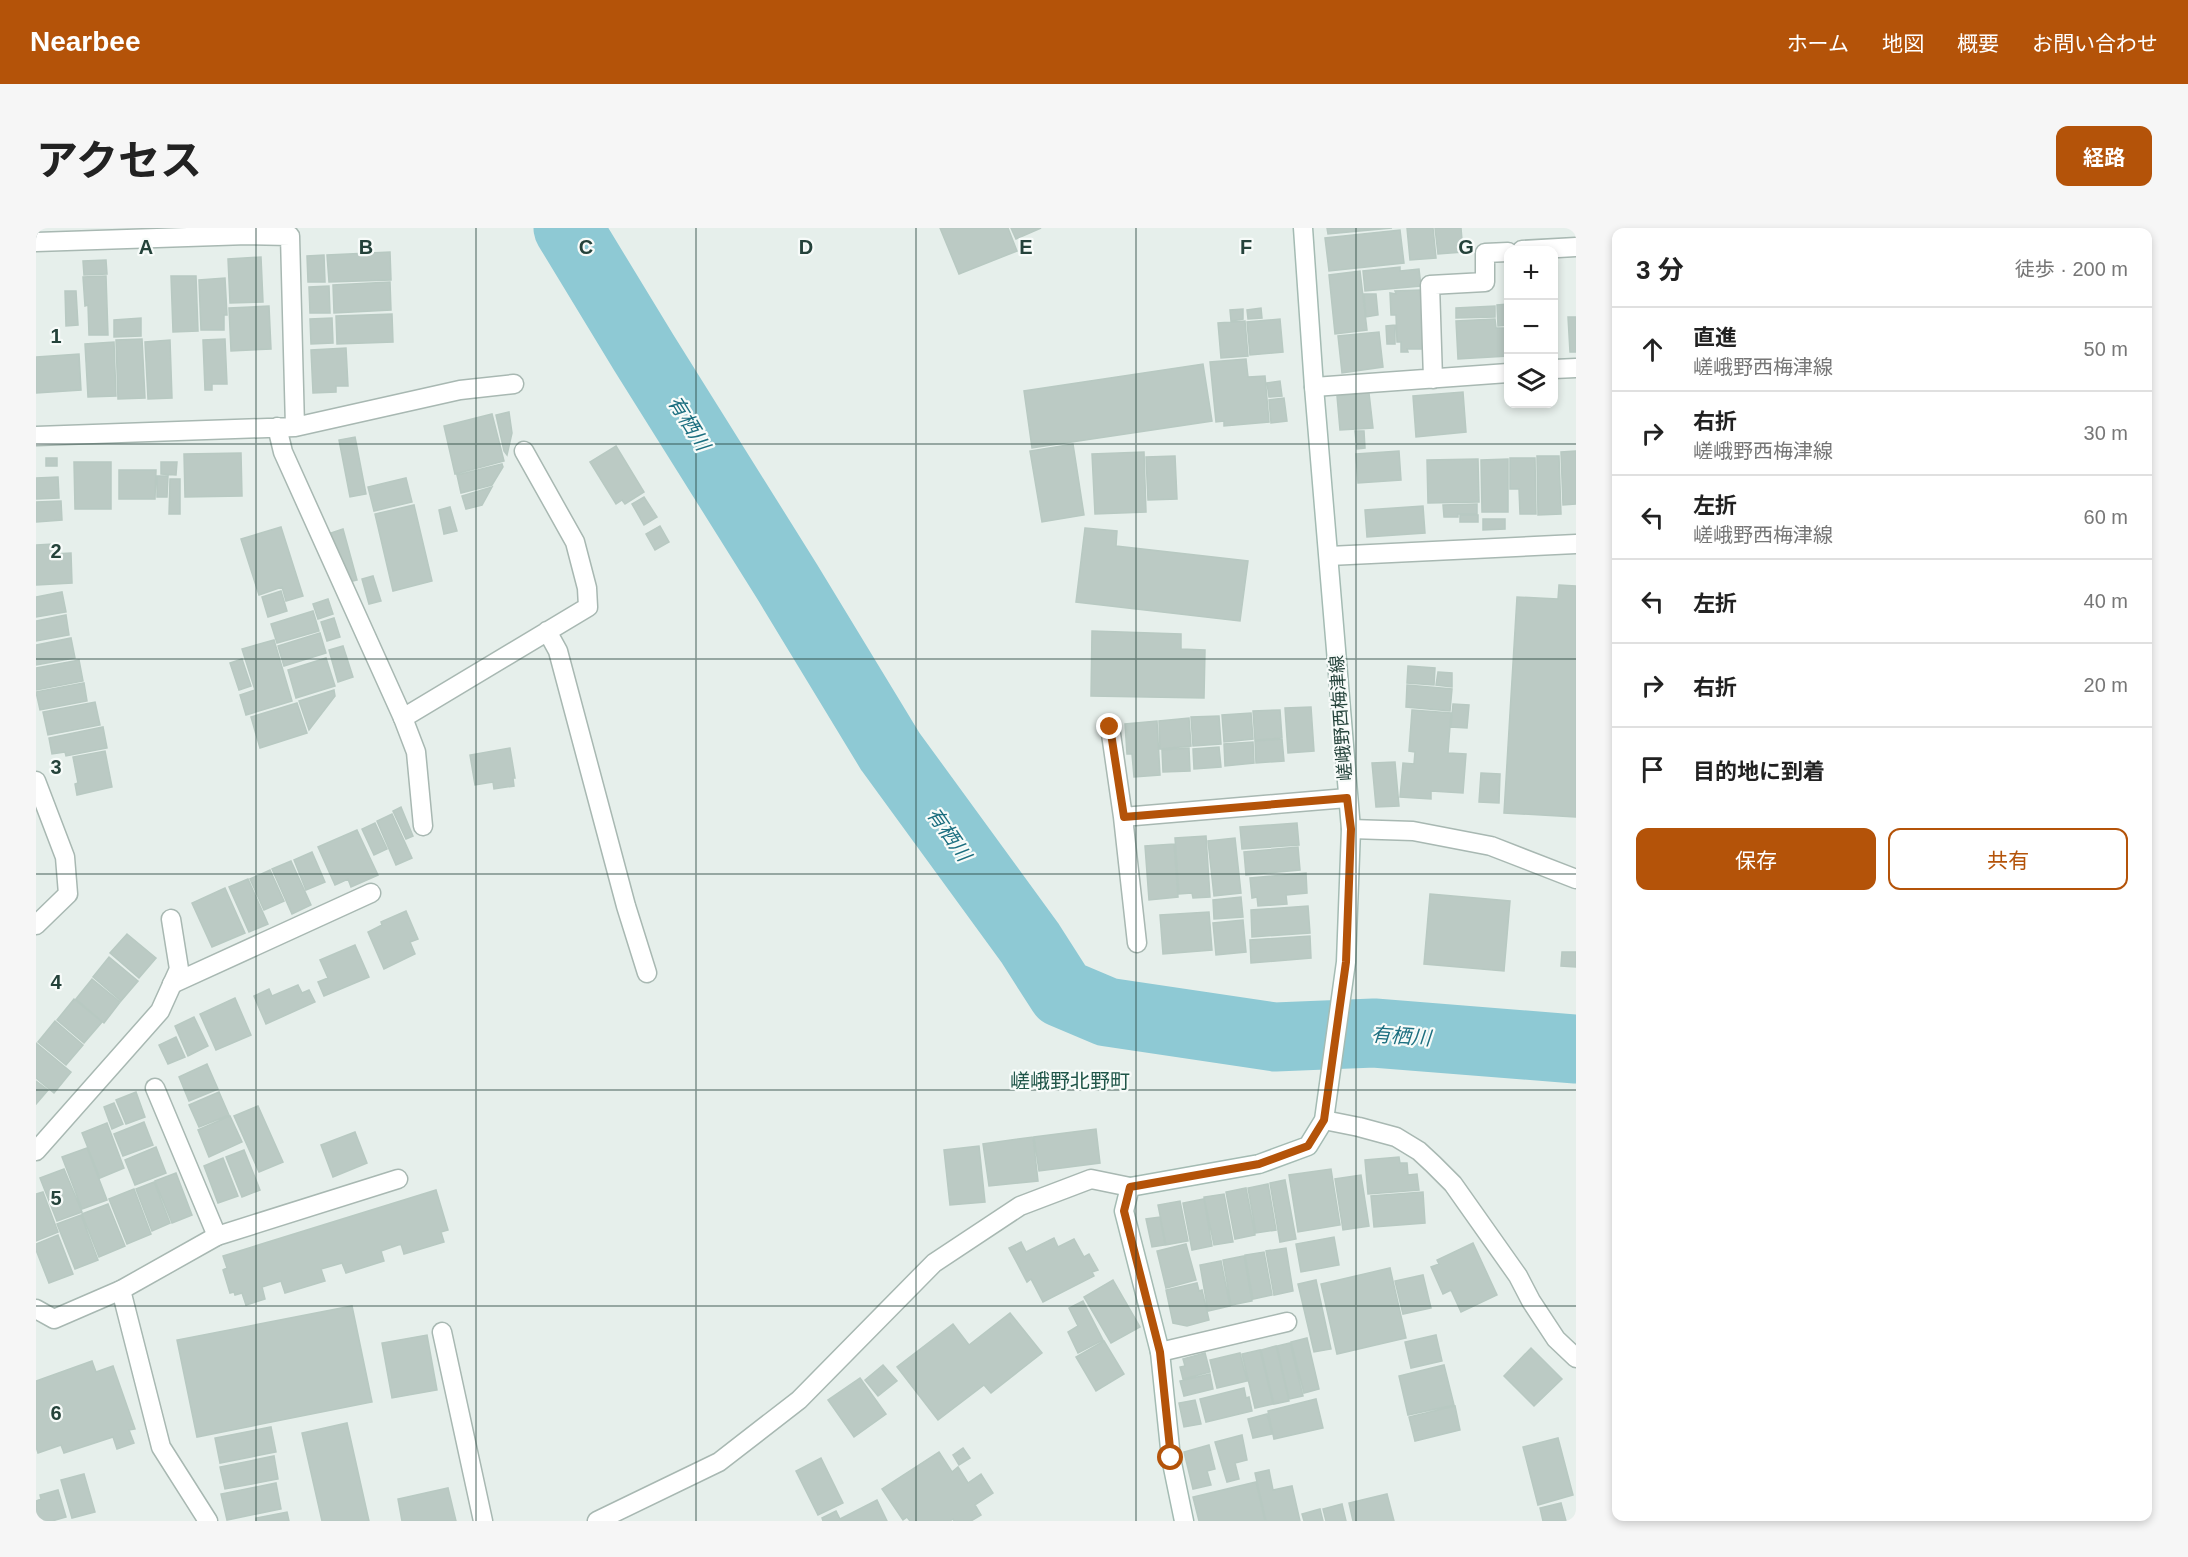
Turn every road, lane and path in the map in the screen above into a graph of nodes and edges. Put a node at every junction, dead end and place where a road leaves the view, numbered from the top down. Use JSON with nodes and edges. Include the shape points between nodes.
{"nodes":[{"id":1,"x":1303,"y":228,"type":"edge"},
{"id":2,"x":248,"y":232,"type":"edge"},
{"id":3,"x":36,"y":242,"type":"edge"},
{"id":4,"x":1576,"y":247,"type":"edge"},
{"id":5,"x":1558,"y":248,"type":"edge"},
{"id":6,"x":1504,"y":252,"type":"edge"},
{"id":7,"x":1576,"y":368,"type":"edge"},
{"id":8,"x":1558,"y":369,"type":"edge"},
{"id":9,"x":1504,"y":373,"type":"edge"},
{"id":10,"x":1433,"y":379,"type":"junction"},
{"id":11,"x":514,"y":384,"type":"dead end"},
{"id":12,"x":1314,"y":387,"type":"junction"},
{"id":13,"x":286,"y":427,"type":"junction"},
{"id":14,"x":36,"y":436,"type":"edge"},
{"id":15,"x":524,"y":451,"type":"dead end"},
{"id":16,"x":1576,"y":544,"type":"edge"},
{"id":17,"x":1329,"y":556,"type":"junction"},
{"id":18,"x":547,"y":631,"type":"junction"},
{"id":19,"x":403,"y":718,"type":"junction"},
{"id":20,"x":1110,"y":727,"type":"dead end"},
{"id":21,"x":36,"y":781,"type":"edge"},
{"id":22,"x":1347,"y":798,"type":"junction"},
{"id":23,"x":1124,"y":817,"type":"junction"},
{"id":24,"x":423,"y":826,"type":"dead end"},
{"id":25,"x":1351,"y":829,"type":"junction"},
{"id":26,"x":1576,"y":879,"type":"edge"},
{"id":27,"x":371,"y":893,"type":"dead end"},
{"id":28,"x":171,"y":919,"type":"dead end"},
{"id":29,"x":36,"y":925,"type":"edge"},
{"id":30,"x":1137,"y":943,"type":"dead end"},
{"id":31,"x":647,"y":973,"type":"dead end"},
{"id":32,"x":172,"y":984,"type":"junction"},
{"id":33,"x":155,"y":1088,"type":"dead end"},
{"id":34,"x":1324,"y":1120,"type":"junction"},
{"id":35,"x":36,"y":1151,"type":"edge"},
{"id":36,"x":398,"y":1179,"type":"dead end"},
{"id":37,"x":1130,"y":1187,"type":"junction"},
{"id":38,"x":217,"y":1236,"type":"junction"},
{"id":39,"x":121,"y":1290,"type":"junction"},
{"id":40,"x":36,"y":1309,"type":"edge"},
{"id":41,"x":1287,"y":1322,"type":"dead end"},
{"id":42,"x":442,"y":1332,"type":"dead end"},
{"id":43,"x":1160,"y":1352,"type":"junction"},
{"id":44,"x":1576,"y":1358,"type":"edge"},
{"id":45,"x":208,"y":1521,"type":"edge"},
{"id":46,"x":483,"y":1521,"type":"edge"},
{"id":47,"x":597,"y":1521,"type":"edge"},
{"id":48,"x":1184,"y":1521,"type":"edge"}],
"edges":[{"from":1,"to":12,"type":"street","name":"嵯峨野西梅津線"},
{"from":2,"to":3,"type":"street"},
{"from":2,"to":13,"type":"street","via":[[290,236]]},
{"from":4,"to":5,"type":"street"},
{"from":6,"to":10,"type":"street","via":[[1485,253],[1485,282],[1430,285]]},
{"from":7,"to":8,"type":"street"},
{"from":9,"to":10,"type":"street"},
{"from":10,"to":12,"type":"street"},
{"from":11,"to":13,"type":"street","via":[[460,390]]},
{"from":12,"to":17,"type":"street","name":"嵯峨野西梅津線"},
{"from":13,"to":14,"type":"street"},
{"from":13,"to":19,"type":"street","via":[[283,452]]},
{"from":15,"to":18,"type":"street","via":[[575,542],[587,588],[588,607]]},
{"from":16,"to":17,"type":"street"},
{"from":17,"to":22,"type":"street","name":"嵯峨野西梅津線"},
{"from":18,"to":19,"type":"street"},
{"from":18,"to":31,"type":"street","via":[[558,651]]},
{"from":19,"to":24,"type":"street","via":[[416,752]]},
{"from":20,"to":23,"type":"street"},
{"from":21,"to":29,"type":"street","via":[[64,857],[68,894]]},
{"from":22,"to":23,"type":"street"},
{"from":22,"to":25,"type":"street","name":"嵯峨野西梅津線"},
{"from":23,"to":30,"type":"street"},
{"from":25,"to":26,"type":"street","via":[[1413,831],[1491,846]]},
{"from":25,"to":34,"type":"street","name":"嵯峨野西梅津線","via":[[1344,979]]},
{"from":27,"to":32,"type":"street"},
{"from":28,"to":32,"type":"street","via":[[179,969]]},
{"from":32,"to":35,"type":"street","via":[[160,1011]]},
{"from":33,"to":38,"type":"street"},
{"from":34,"to":37,"type":"street","name":"嵯峨野西梅津線","via":[[1308,1146],[1259,1164]]},
{"from":34,"to":44,"type":"street","via":[[1396,1137],[1433,1164],[1452,1184],[1518,1276],[1556,1339]]},
{"from":36,"to":38,"type":"street"},
{"from":37,"to":43,"type":"street","via":[[1124,1211]]},
{"from":37,"to":47,"type":"street","via":[[1091,1179],[1020,1206],[934,1263],[799,1400],[719,1462]]},
{"from":38,"to":39,"type":"street"},
{"from":39,"to":40,"type":"street","via":[[54,1319]]},
{"from":39,"to":45,"type":"street","via":[[161,1447]]},
{"from":41,"to":43,"type":"street"},
{"from":42,"to":46,"type":"street"},
{"from":43,"to":48,"type":"street","via":[[1171,1458]]}]}
